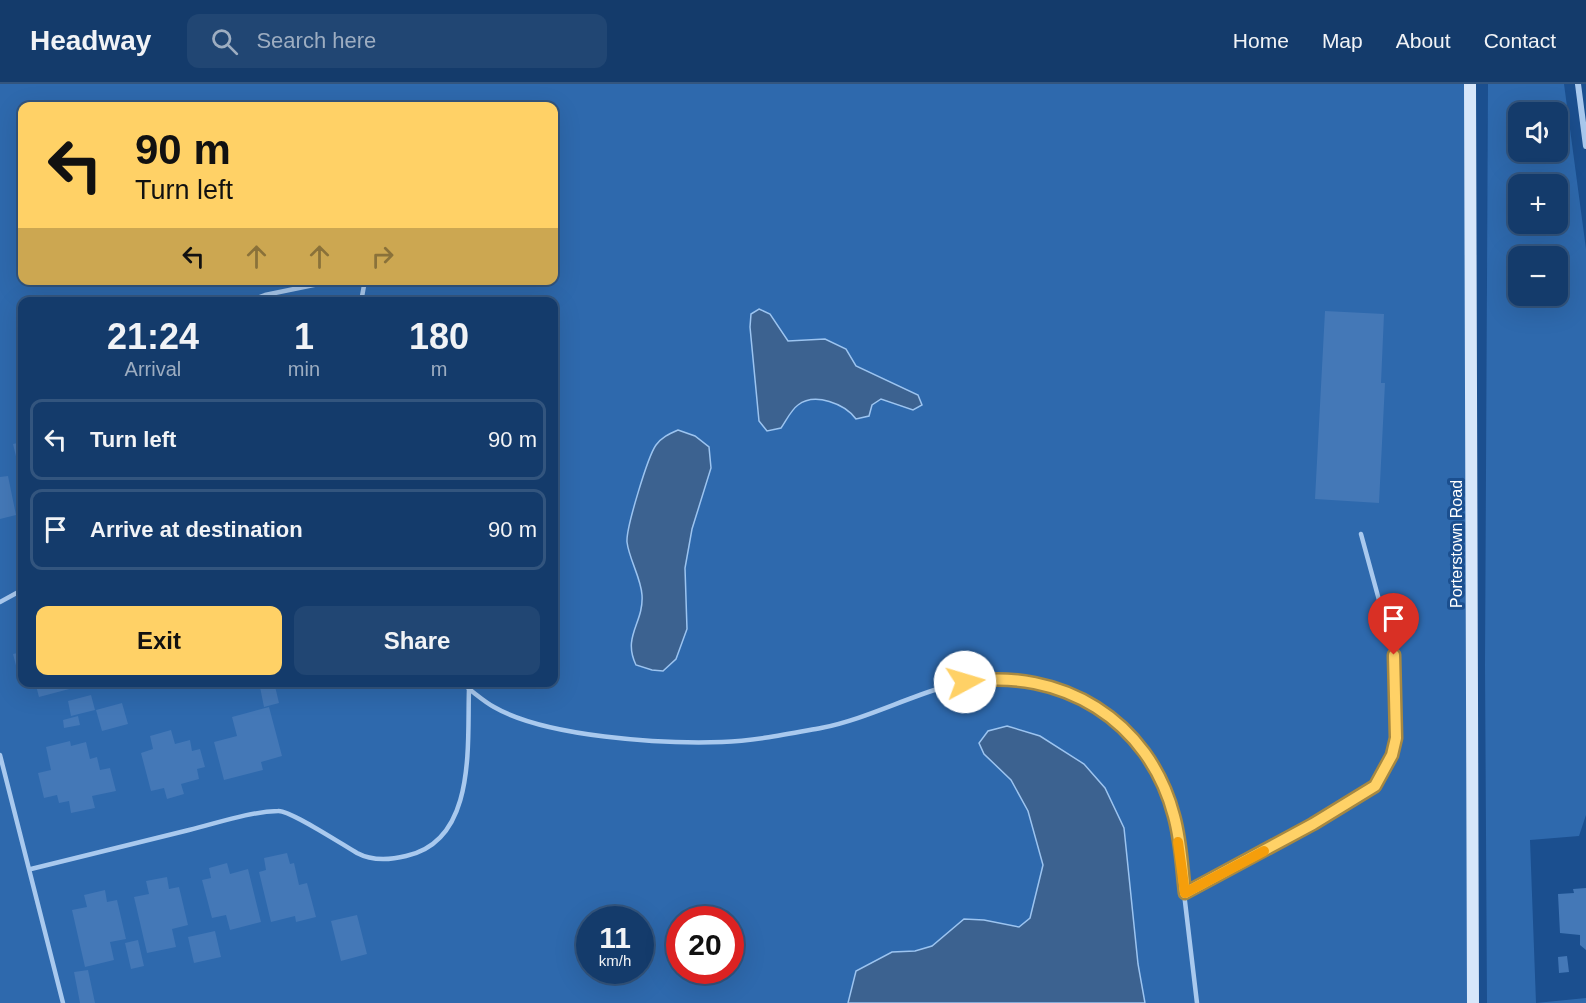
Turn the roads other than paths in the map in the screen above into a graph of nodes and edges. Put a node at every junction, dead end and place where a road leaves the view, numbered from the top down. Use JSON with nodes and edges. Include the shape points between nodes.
{"nodes":[{"id":1,"x":1470,"y":84,"type":"edge"},
{"id":2,"x":1578,"y":84,"type":"edge"},
{"id":3,"x":1584,"y":107,"type":"edge"},
{"id":4,"x":1586,"y":146,"type":"edge"},
{"id":5,"x":314,"y":285,"type":"edge"},
{"id":6,"x":260,"y":297,"type":"edge"},
{"id":7,"x":1361,"y":534,"type":"dead end"},
{"id":8,"x":18,"y":592,"type":"edge"},
{"id":9,"x":0,"y":602,"type":"edge"},
{"id":10,"x":469,"y":688,"type":"joint"},
{"id":11,"x":0,"y":755,"type":"edge"},
{"id":12,"x":31,"y":869,"type":"junction"},
{"id":13,"x":1185,"y":893,"type":"junction"},
{"id":14,"x":63,"y":1003,"type":"edge"},
{"id":15,"x":1197,"y":1003,"type":"edge"},
{"id":16,"x":1473,"y":1003,"type":"edge"}],
"edges":[{"from":1,"to":16,"type":"street","name":"Porterstown Road"},
{"from":2,"to":3,"type":"street"},
{"from":3,"to":4,"type":"street"},
{"from":5,"to":6,"type":"lane"},
{"from":7,"to":13,"type":"lane","via":[[1394,655],[1396,738],[1386,769],[1375,786],[1358,798]]},
{"from":8,"to":9,"type":"lane"},
{"from":10,"to":12,"type":"lane","via":[[462,798],[451,825],[432,845],[410,855],[387,860],[361,855],[280,810]]},
{"from":10,"to":13,"type":"lane","via":[[494,707],[519,718],[586,734],[722,742],[823,728],[965,682],[1016,679],[1044,684],[1088,702],[1124,728],[1142,748],[1175,817]]},
{"from":11,"to":12,"type":"lane"},
{"from":12,"to":14,"type":"lane"},
{"from":13,"to":15,"type":"lane"}]}
